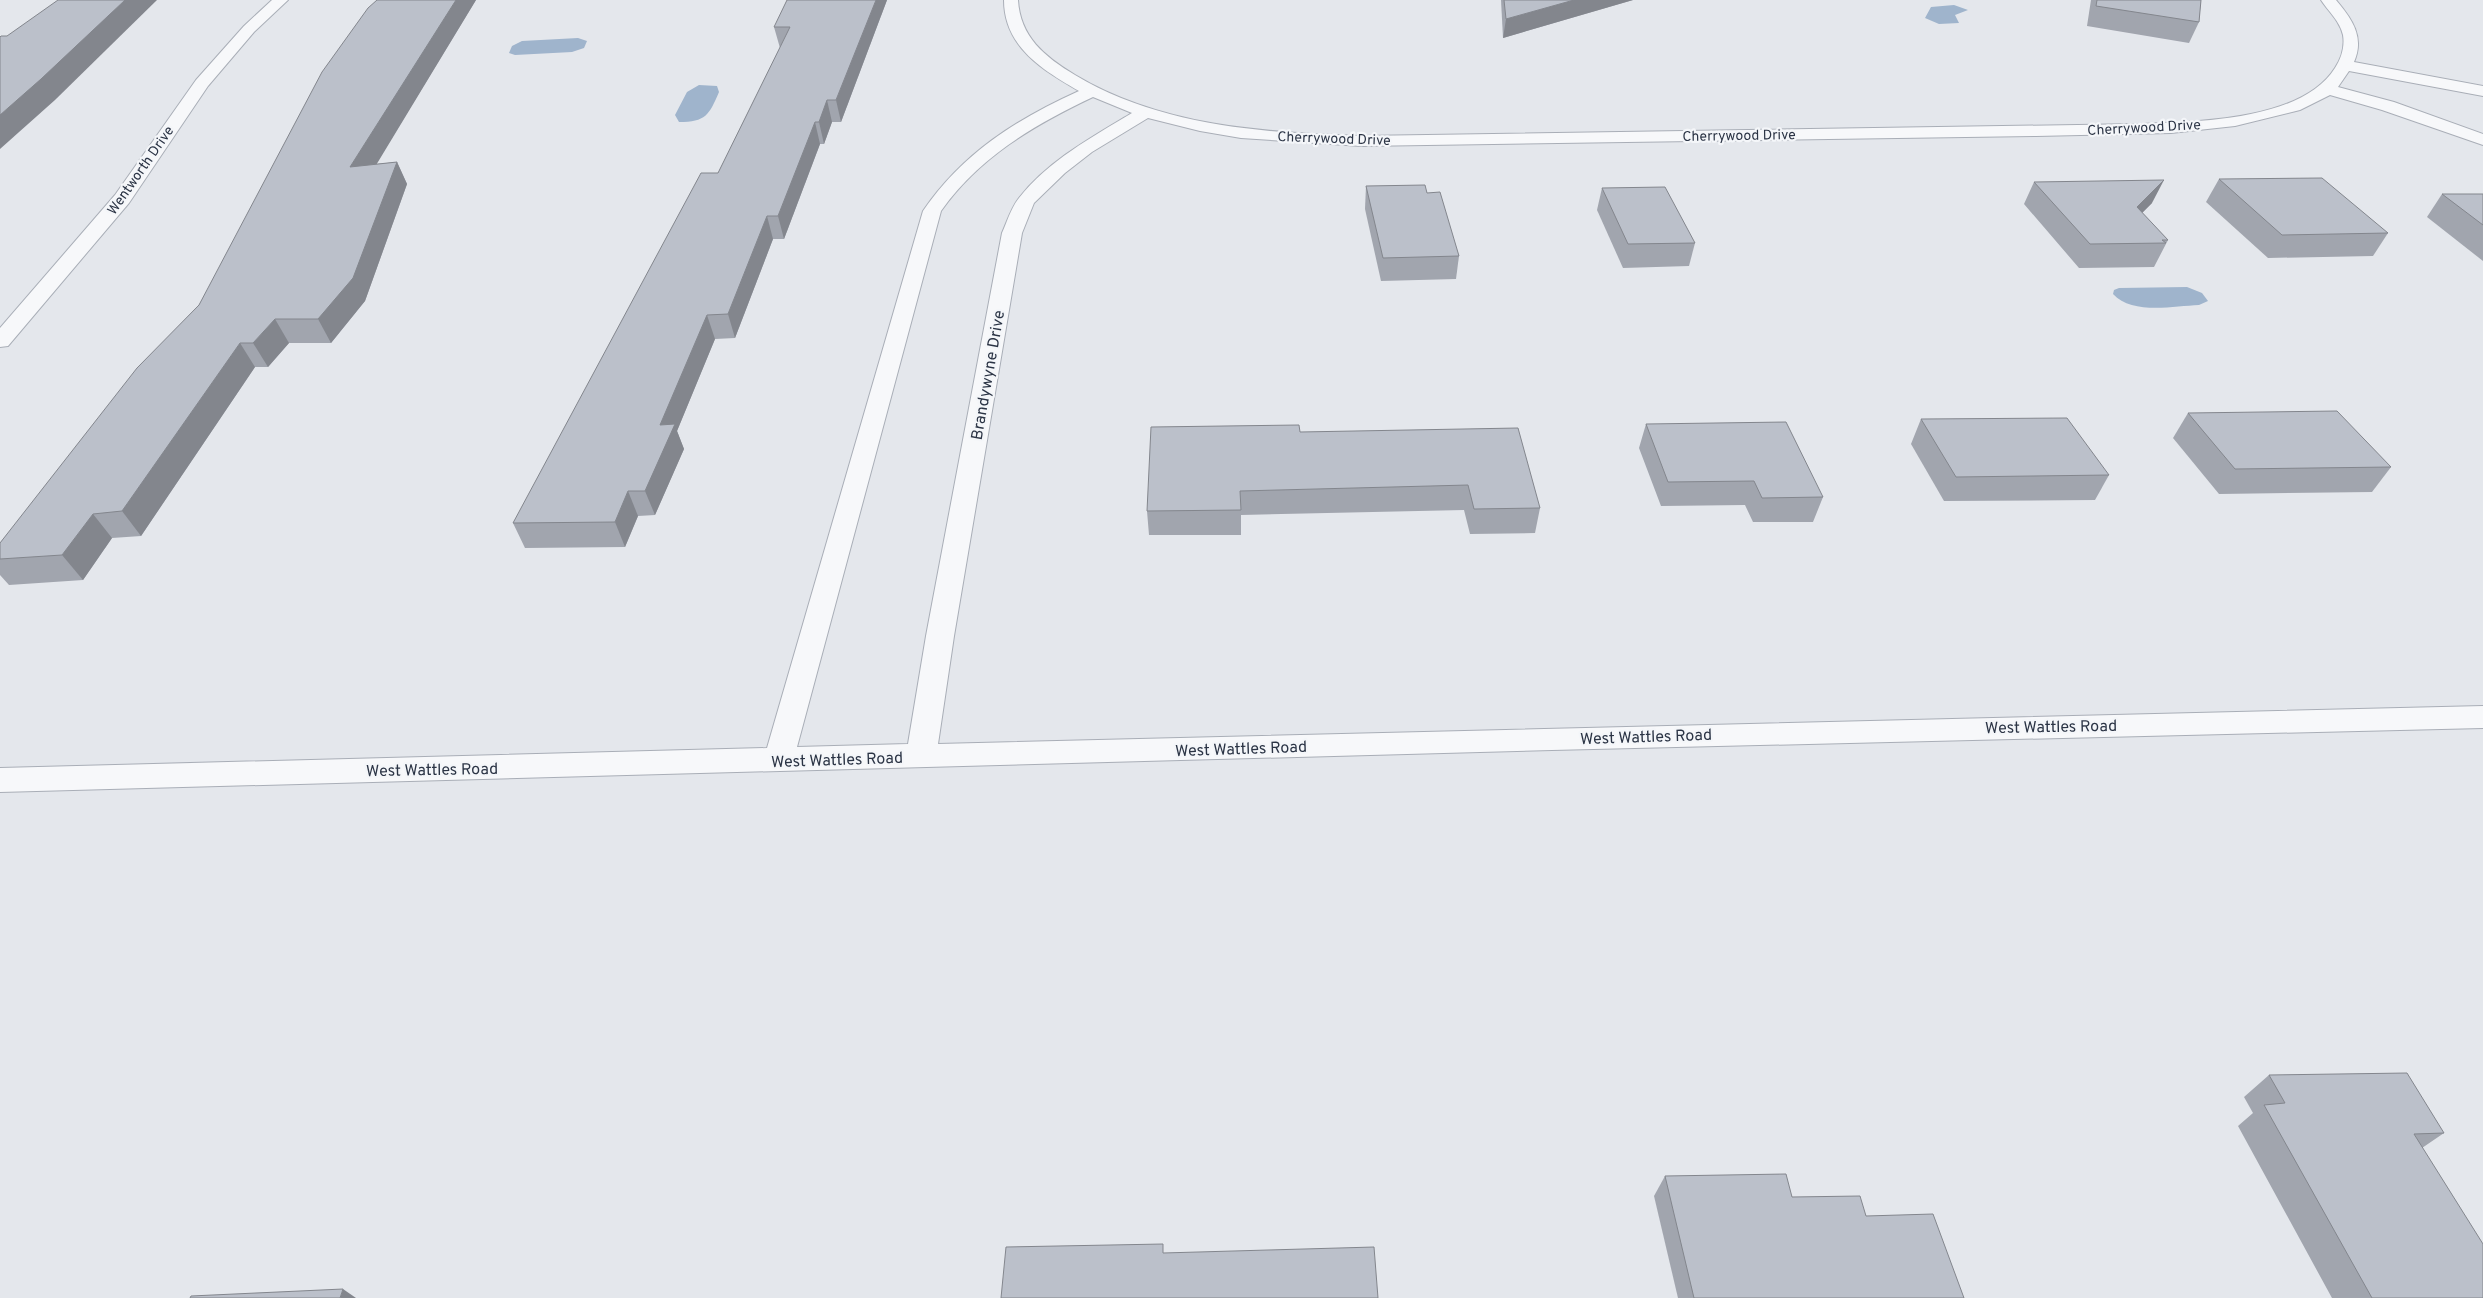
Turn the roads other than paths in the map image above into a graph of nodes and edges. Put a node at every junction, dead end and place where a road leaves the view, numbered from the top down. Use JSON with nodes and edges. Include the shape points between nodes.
{"nodes":[{"id":1,"x":281,"y":0,"type":"edge"},
{"id":2,"x":1011,"y":0,"type":"edge"},
{"id":3,"x":2328,"y":0,"type":"edge"},
{"id":4,"x":2345,"y":65,"type":"junction"},
{"id":5,"x":2328,"y":89,"type":"junction"},
{"id":6,"x":2483,"y":91,"type":"edge"},
{"id":7,"x":1091,"y":92,"type":"junction"},
{"id":8,"x":1146,"y":112,"type":"junction"},
{"id":9,"x":2483,"y":140,"type":"edge"},
{"id":10,"x":0,"y":341,"type":"edge"},
{"id":11,"x":2483,"y":717,"type":"edge"},
{"id":12,"x":922,"y":757,"type":"junction"},
{"id":13,"x":778,"y":761,"type":"junction"},
{"id":14,"x":0,"y":780,"type":"edge"}],
"edges":[{"from":1,"to":10,"type":"street","name":"Wentworth Drive","via":[[202,83],[122,199]]},
{"from":2,"to":7,"type":"street","via":[[1010,13],[1016,31],[1040,60]]},
{"from":3,"to":4,"type":"street","name":"Cherrywood Drive","via":[[2349,29],[2352,46]]},
{"from":4,"to":5,"type":"street","name":"Cherrywood Drive"},
{"from":4,"to":6,"type":"street"},
{"from":5,"to":8,"type":"street","name":"Cherrywood Drive","via":[[2319,96],[2273,114],[2201,125],[2119,130],[1319,140],[1238,132]]},
{"from":5,"to":9,"type":"street","via":[[2388,106]]},
{"from":7,"to":8,"type":"street"},
{"from":7,"to":13,"type":"street","via":[[1058,107],[994,146],[957,177],[932,211]]},
{"from":8,"to":12,"type":"street","name":"Brandywyne Drive","via":[[1086,148],[1059,169],[1026,201],[1012,233],[940,636]]},
{"from":11,"to":12,"type":"street","name":"West Wattles Road","via":[[1878,730]]},
{"from":12,"to":13,"type":"street","name":"West Wattles Road"},
{"from":13,"to":14,"type":"street","name":"West Wattles Road"}]}
